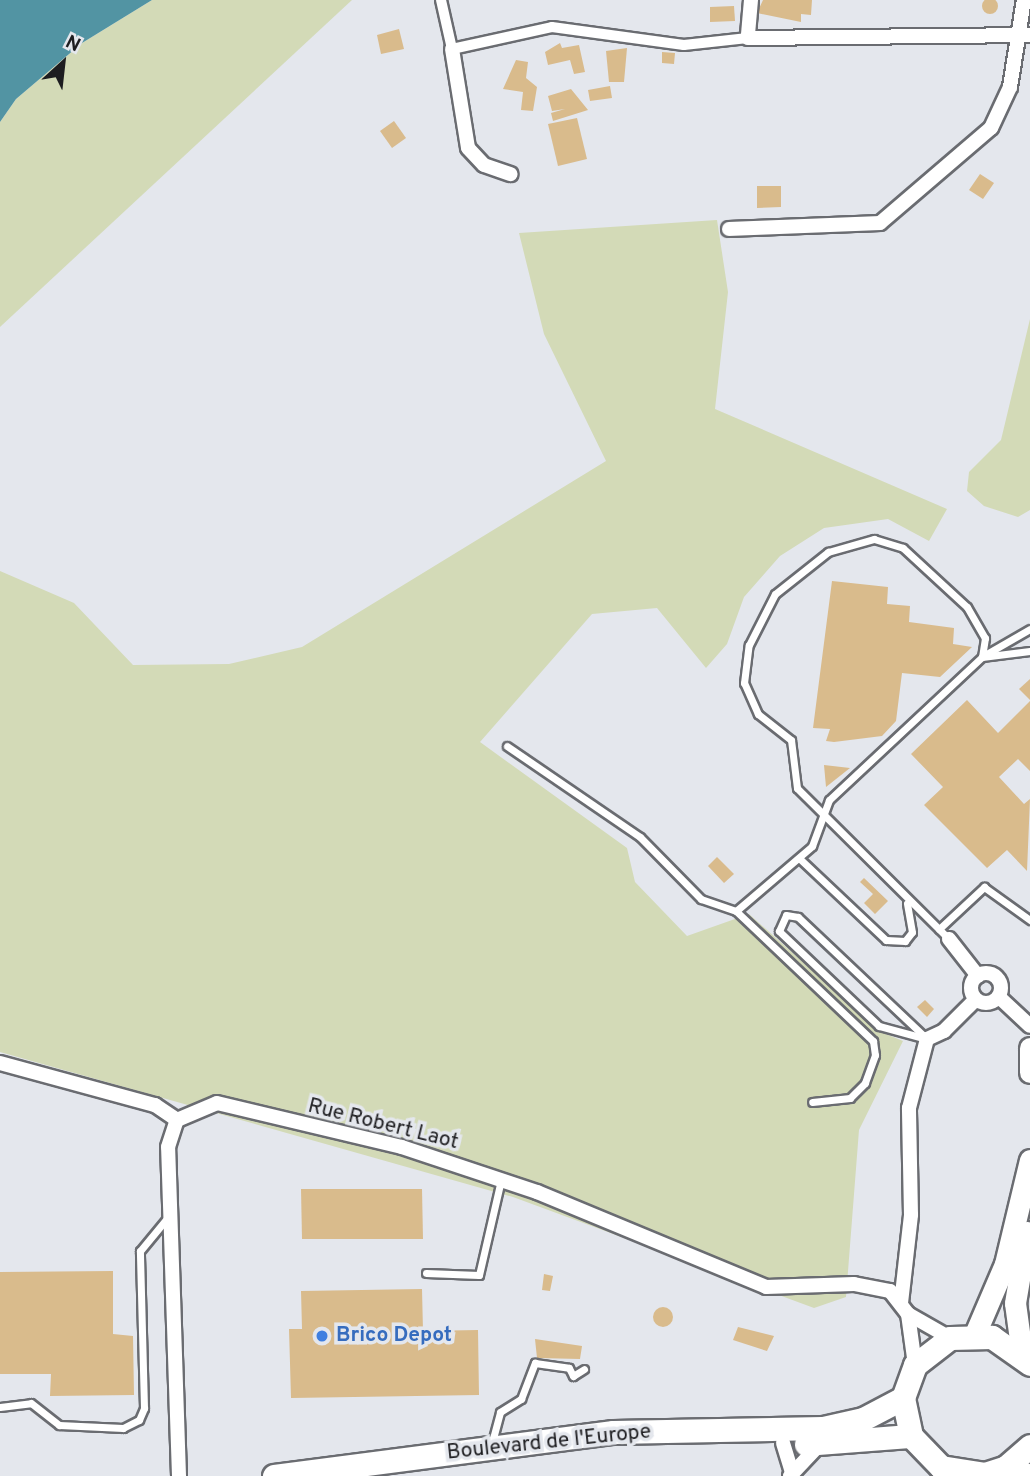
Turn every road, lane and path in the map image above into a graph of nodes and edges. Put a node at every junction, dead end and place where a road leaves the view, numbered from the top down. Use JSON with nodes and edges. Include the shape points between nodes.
{"nodes":[{"id":1,"x":441,"y":0,"type":"edge"},
{"id":2,"x":751,"y":0,"type":"edge"},
{"id":3,"x":1024,"y":0,"type":"edge"},
{"id":4,"x":1026,"y":35,"type":"edge"},
{"id":5,"x":748,"y":38,"type":"junction"},
{"id":6,"x":452,"y":48,"type":"junction"},
{"id":7,"x":510,"y":174,"type":"dead end"},
{"id":8,"x":729,"y":229,"type":"dead end"},
{"id":9,"x":1030,"y":629,"type":"edge"},
{"id":10,"x":1030,"y":651,"type":"edge"},
{"id":11,"x":982,"y":657,"type":"junction"},
{"id":12,"x":507,"y":746,"type":"dead end"},
{"id":13,"x":824,"y":821,"type":"junction"},
{"id":14,"x":800,"y":859,"type":"junction"},
{"id":15,"x":903,"y":896,"type":"junction"},
{"id":16,"x":736,"y":911,"type":"junction"},
{"id":17,"x":1030,"y":920,"type":"edge"},
{"id":18,"x":944,"y":934,"type":"junction"},
{"id":19,"x":978,"y":976,"type":"junction"},
{"id":20,"x":999,"y":996,"type":"junction"},
{"id":21,"x":976,"y":999,"type":"junction"},
{"id":22,"x":1030,"y":1026,"type":"edge"},
{"id":23,"x":926,"y":1039,"type":"junction"},
{"id":24,"x":1030,"y":1048,"type":"edge"},
{"id":25,"x":0,"y":1063,"type":"edge"},
{"id":26,"x":1030,"y":1072,"type":"edge"},
{"id":27,"x":811,"y":1102,"type":"dead end"},
{"id":28,"x":177,"y":1120,"type":"junction"},
{"id":29,"x":1030,"y":1160,"type":"edge"},
{"id":30,"x":501,"y":1180,"type":"junction"},
{"id":31,"x":169,"y":1216,"type":"junction"},
{"id":32,"x":1030,"y":1216,"type":"edge"},
{"id":33,"x":426,"y":1273,"type":"dead end"},
{"id":34,"x":904,"y":1308,"type":"junction"},
{"id":35,"x":975,"y":1335,"type":"junction"},
{"id":36,"x":950,"y":1338,"type":"junction"},
{"id":37,"x":1026,"y":1359,"type":"edge"},
{"id":38,"x":915,"y":1365,"type":"junction"},
{"id":39,"x":584,"y":1368,"type":"dead end"},
{"id":40,"x":903,"y":1398,"type":"junction"},
{"id":41,"x":0,"y":1407,"type":"edge"},
{"id":42,"x":911,"y":1436,"type":"junction"},
{"id":43,"x":783,"y":1444,"type":"junction"},
{"id":44,"x":820,"y":1444,"type":"junction"},
{"id":45,"x":491,"y":1446,"type":"junction"},
{"id":46,"x":1030,"y":1446,"type":"edge"},
{"id":47,"x":1006,"y":1467,"type":"junction"},
{"id":48,"x":791,"y":1475,"type":"edge"},
{"id":49,"x":179,"y":1476,"type":"edge"},
{"id":50,"x":274,"y":1476,"type":"edge"},
{"id":51,"x":380,"y":1476,"type":"edge"},
{"id":52,"x":1030,"y":1476,"type":"edge"}],
"edges":[{"from":1,"to":6,"type":"street"},
{"from":2,"to":5,"type":"street"},
{"from":3,"to":4,"type":"street"},
{"from":4,"to":5,"type":"street"},
{"from":4,"to":8,"type":"street","via":[[991,128],[880,223]]},
{"from":5,"to":6,"type":"street","via":[[684,45],[552,27]]},
{"from":6,"to":7,"type":"street","via":[[468,148],[484,165]]},
{"from":9,"to":11,"type":"lane"},
{"from":10,"to":11,"type":"lane"},
{"from":11,"to":13,"type":"lane","via":[[829,800]]},
{"from":11,"to":13,"type":"lane","via":[[985,638],[967,607],[902,548],[874,539],[828,552],[775,594],[749,645],[744,683],[758,714],[791,740],[797,788]]},
{"from":12,"to":16,"type":"lane","via":[[640,837],[701,899]]},
{"from":13,"to":14,"type":"lane"},
{"from":13,"to":15,"type":"lane"},
{"from":14,"to":15,"type":"lane","via":[[873,933],[896,943],[905,941],[914,923]]},
{"from":14,"to":16,"type":"lane"},
{"from":15,"to":18,"type":"lane"},
{"from":16,"to":27,"type":"lane","via":[[873,1041],[872,1065],[850,1098]]},
{"from":17,"to":18,"type":"lane","via":[[984,887]]},
{"from":18,"to":19,"type":"street"},
{"from":19,"to":20,"type":"street","via":[[996,977]]},
{"from":19,"to":21,"type":"street","via":[[972,989]]},
{"from":20,"to":21,"type":"street","via":[[985,1003]]},
{"from":20,"to":22,"type":"street"},
{"from":21,"to":23,"type":"street","via":[[944,1031]]},
{"from":23,"to":23,"type":"lane","via":[[798,917],[786,915],[779,931],[879,1026]]},
{"from":23,"to":34,"type":"street","via":[[909,1108],[911,1215]]},
{"from":24,"to":26,"type":"main road"},
{"from":25,"to":28,"type":"street","via":[[155,1105]]},
{"from":28,"to":30,"type":"street","name":"Rue Robert Laot","via":[[217,1102],[402,1147]]},
{"from":28,"to":31,"type":"street","via":[[168,1147]]},
{"from":29,"to":35,"type":"main road","via":[[1005,1264]]},
{"from":30,"to":33,"type":"lane","via":[[479,1275]]},
{"from":30,"to":34,"type":"street","name":"Rue Robert Laot","via":[[766,1287],[874,1286]]},
{"from":31,"to":41,"type":"lane","via":[[140,1251],[144,1408],[139,1420],[123,1428],[59,1425],[31,1403]]},
{"from":31,"to":49,"type":"street"},
{"from":32,"to":37,"type":"main road","via":[[1015,1303]]},
{"from":34,"to":36,"type":"street","name":"Rue Robert Laot"},
{"from":34,"to":38,"type":"street"},
{"from":35,"to":36,"type":"main road"},
{"from":35,"to":37,"type":"main road"},
{"from":36,"to":38,"type":"main road"},
{"from":38,"to":40,"type":"main road"},
{"from":39,"to":45,"type":"lane","via":[[573,1376],[569,1368],[534,1363],[521,1399],[500,1412]]},
{"from":40,"to":42,"type":"main road"},
{"from":40,"to":45,"type":"main road","name":"Boulevard de l'Europe","via":[[863,1419],[823,1428],[613,1432]]},
{"from":42,"to":44,"type":"main road","name":"Boulevard de l'Europe"},
{"from":42,"to":47,"type":"main road","via":[[924,1454],[952,1471],[985,1474]]},
{"from":43,"to":44,"type":"main road","name":"Boulevard de l'Europe"},
{"from":43,"to":48,"type":"street"},
{"from":43,"to":51,"type":"main road","name":"Boulevard de l'Europe","via":[[622,1443]]},
{"from":44,"to":48,"type":"street"},
{"from":45,"to":50,"type":"main road","name":"Boulevard de l'Europe"},
{"from":46,"to":47,"type":"main road"},
{"from":47,"to":52,"type":"main road"}]}
